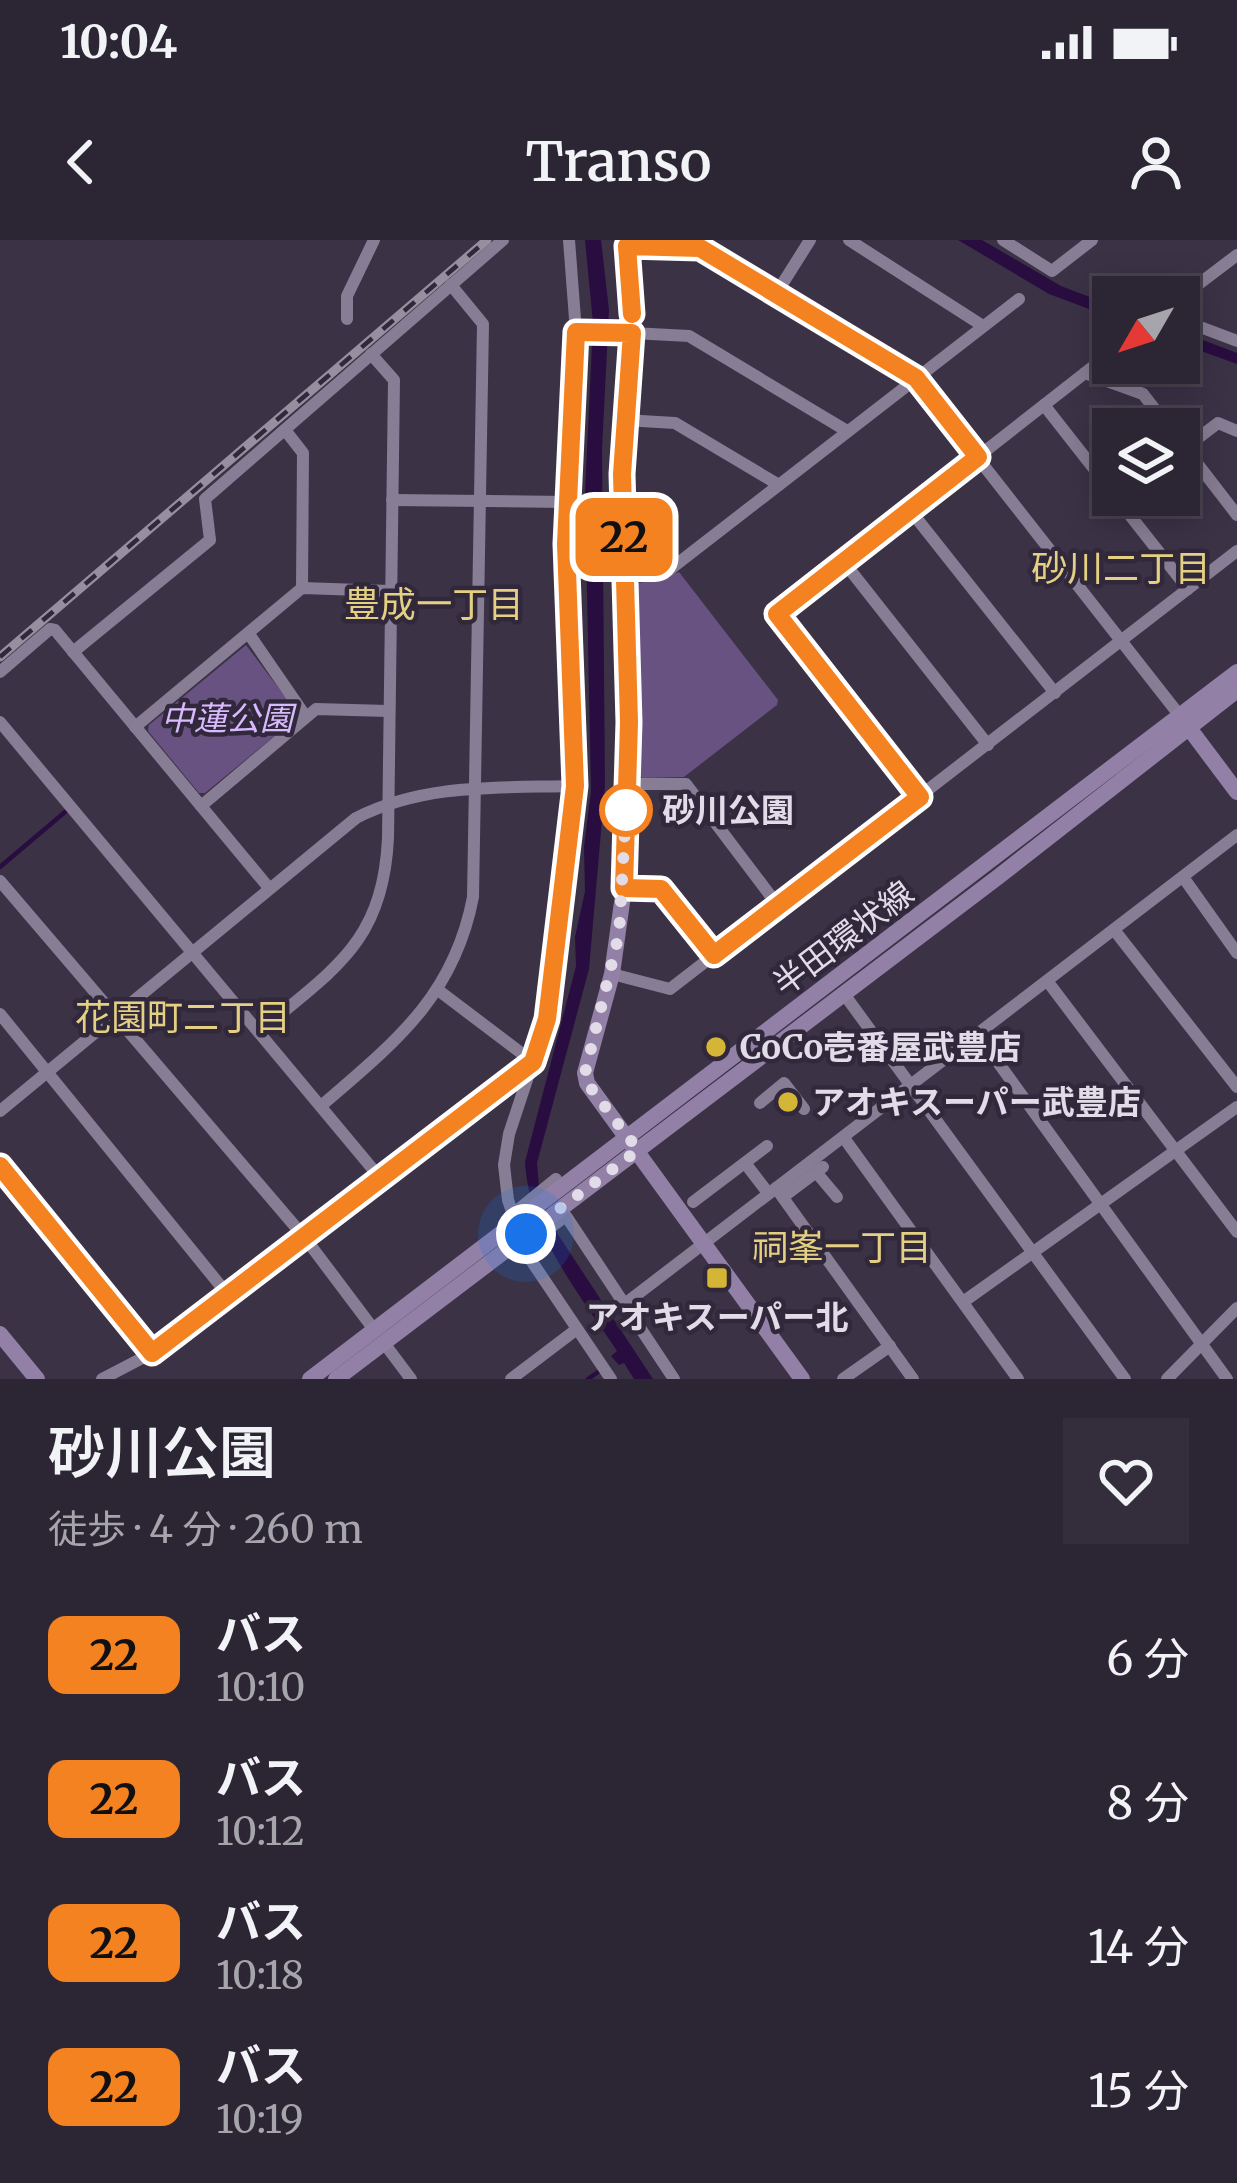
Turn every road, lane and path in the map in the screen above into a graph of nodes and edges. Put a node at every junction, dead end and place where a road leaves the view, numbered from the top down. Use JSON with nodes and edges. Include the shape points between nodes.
{"nodes":[{"id":1,"x":374,"y":240,"type":"edge"},
{"id":2,"x":503,"y":240,"type":"edge"},
{"id":3,"x":569,"y":240,"type":"edge"},
{"id":4,"x":810,"y":240,"type":"edge"},
{"id":5,"x":849,"y":240,"type":"edge"},
{"id":6,"x":1004,"y":240,"type":"edge"},
{"id":7,"x":1092,"y":240,"type":"edge"},
{"id":8,"x":626,"y":243,"type":"edge"},
{"id":9,"x":1237,"y":255,"type":"edge"},
{"id":10,"x":1200,"y":283,"type":"edge"},
{"id":11,"x":451,"y":285,"type":"junction"},
{"id":12,"x":776,"y":294,"type":"junction"},
{"id":13,"x":1019,"y":298,"type":"dead end"},
{"id":14,"x":347,"y":319,"type":"dead end"},
{"id":15,"x":983,"y":326,"type":"junction"},
{"id":16,"x":1200,"y":327,"type":"edge"},
{"id":17,"x":576,"y":332,"type":"junction"},
{"id":18,"x":625,"y":333,"type":"junction"},
{"id":19,"x":1237,"y":341,"type":"edge"},
{"id":20,"x":371,"y":354,"type":"junction"},
{"id":21,"x":1092,"y":368,"type":"edge"},
{"id":22,"x":1085,"y":373,"type":"junction"},
{"id":23,"x":916,"y":378,"type":"junction"},
{"id":24,"x":1044,"y":405,"type":"junction"},
{"id":25,"x":1154,"y":408,"type":"edge"},
{"id":26,"x":624,"y":420,"type":"junction"},
{"id":27,"x":284,"y":430,"type":"junction"},
{"id":28,"x":1237,"y":430,"type":"edge"},
{"id":29,"x":847,"y":431,"type":"junction"},
{"id":30,"x":1200,"y":434,"type":"edge"},
{"id":31,"x":978,"y":457,"type":"junction"},
{"id":32,"x":1092,"y":466,"type":"edge"},
{"id":33,"x":1200,"y":467,"type":"edge"},
{"id":34,"x":778,"y":484,"type":"junction"},
{"id":35,"x":392,"y":500,"type":"junction"},
{"id":36,"x":480,"y":500,"type":"junction"},
{"id":37,"x":567,"y":502,"type":"junction"},
{"id":38,"x":910,"y":510,"type":"junction"},
{"id":39,"x":1237,"y":515,"type":"edge"},
{"id":40,"x":1131,"y":516,"type":"edge"},
{"id":41,"x":1237,"y":551,"type":"edge"},
{"id":42,"x":843,"y":561,"type":"junction"},
{"id":43,"x":626,"y":574,"type":"junction"},
{"id":44,"x":302,"y":588,"type":"junction"},
{"id":45,"x":1188,"y":589,"type":"junction"},
{"id":46,"x":390,"y":591,"type":"junction"},
{"id":47,"x":249,"y":634,"type":"junction"},
{"id":48,"x":1123,"y":642,"type":"junction"},
{"id":49,"x":73,"y":652,"type":"junction"},
{"id":50,"x":0,"y":672,"type":"edge"},
{"id":51,"x":1237,"y":672,"type":"edge"},
{"id":52,"x":1237,"y":690,"type":"edge"},
{"id":53,"x":1055,"y":693,"type":"junction"},
{"id":54,"x":388,"y":711,"type":"junction"},
{"id":55,"x":306,"y":717,"type":"junction"},
{"id":56,"x":0,"y":722,"type":"edge"},
{"id":57,"x":1185,"y":722,"type":"junction"},
{"id":58,"x":135,"y":727,"type":"junction"},
{"id":59,"x":988,"y":745,"type":"junction"},
{"id":60,"x":627,"y":784,"type":"junction"},
{"id":61,"x":575,"y":786,"type":"junction"},
{"id":62,"x":477,"y":788,"type":"junction"},
{"id":63,"x":1237,"y":792,"type":"edge"},
{"id":64,"x":920,"y":797,"type":"junction"},
{"id":65,"x":388,"y":802,"type":"junction"},
{"id":66,"x":201,"y":806,"type":"junction"},
{"id":67,"x":1237,"y":835,"type":"edge"},
{"id":68,"x":1183,"y":877,"type":"junction"},
{"id":69,"x":0,"y":881,"type":"edge"},
{"id":70,"x":269,"y":888,"type":"junction"},
{"id":71,"x":624,"y":888,"type":"junction"},
{"id":72,"x":779,"y":907,"type":"junction"},
{"id":73,"x":1115,"y":931,"type":"junction"},
{"id":74,"x":192,"y":953,"type":"junction"},
{"id":75,"x":1237,"y":953,"type":"edge"},
{"id":76,"x":714,"y":955,"type":"junction"},
{"id":77,"x":612,"y":974,"type":"junction"},
{"id":78,"x":1048,"y":982,"type":"junction"},
{"id":79,"x":438,"y":990,"type":"junction"},
{"id":80,"x":844,"y":994,"type":"junction"},
{"id":81,"x":0,"y":1014,"type":"edge"},
{"id":82,"x":116,"y":1018,"type":"junction"},
{"id":83,"x":259,"y":1032,"type":"junction"},
{"id":84,"x":979,"y":1036,"type":"junction"},
{"id":85,"x":533,"y":1062,"type":"junction"},
{"id":86,"x":49,"y":1074,"type":"junction"},
{"id":87,"x":912,"y":1086,"type":"junction"},
{"id":88,"x":1237,"y":1088,"type":"edge"},
{"id":89,"x":760,"y":1103,"type":"dead end"},
{"id":90,"x":321,"y":1106,"type":"junction"},
{"id":91,"x":1237,"y":1107,"type":"edge"},
{"id":92,"x":804,"y":1109,"type":"dead end"},
{"id":93,"x":0,"y":1111,"type":"edge"},
{"id":94,"x":844,"y":1138,"type":"junction"},
{"id":95,"x":633,"y":1144,"type":"junction"},
{"id":96,"x":767,"y":1146,"type":"dead end"},
{"id":97,"x":1177,"y":1150,"type":"junction"},
{"id":98,"x":745,"y":1163,"type":"junction"},
{"id":99,"x":0,"y":1166,"type":"edge"},
{"id":100,"x":381,"y":1179,"type":"junction"},
{"id":101,"x":776,"y":1190,"type":"junction"},
{"id":102,"x":836,"y":1198,"type":"dead end"},
{"id":103,"x":559,"y":1199,"type":"junction"},
{"id":104,"x":693,"y":1202,"type":"dead end"},
{"id":105,"x":1101,"y":1204,"type":"junction"},
{"id":106,"x":522,"y":1228,"type":"junction"},
{"id":107,"x":1237,"y":1232,"type":"edge"},
{"id":108,"x":305,"y":1238,"type":"junction"},
{"id":109,"x":705,"y":1242,"type":"junction"},
{"id":110,"x":1033,"y":1252,"type":"junction"},
{"id":111,"x":227,"y":1294,"type":"junction"},
{"id":112,"x":626,"y":1303,"type":"junction"},
{"id":113,"x":962,"y":1303,"type":"junction"},
{"id":114,"x":1237,"y":1308,"type":"edge"},
{"id":115,"x":578,"y":1328,"type":"junction"},
{"id":116,"x":0,"y":1334,"type":"edge"},
{"id":117,"x":380,"y":1337,"type":"junction"},
{"id":118,"x":1201,"y":1342,"type":"junction"},
{"id":119,"x":890,"y":1346,"type":"junction"},
{"id":120,"x":152,"y":1353,"type":"junction"},
{"id":121,"x":37,"y":1379,"type":"edge"},
{"id":122,"x":102,"y":1379,"type":"edge"},
{"id":123,"x":310,"y":1379,"type":"edge"},
{"id":124,"x":336,"y":1379,"type":"edge"},
{"id":125,"x":411,"y":1379,"type":"edge"},
{"id":126,"x":512,"y":1379,"type":"edge"},
{"id":127,"x":611,"y":1379,"type":"edge"},
{"id":128,"x":674,"y":1379,"type":"edge"},
{"id":129,"x":802,"y":1379,"type":"edge"},
{"id":130,"x":843,"y":1379,"type":"edge"},
{"id":131,"x":913,"y":1379,"type":"edge"},
{"id":132,"x":1018,"y":1379,"type":"edge"},
{"id":133,"x":1125,"y":1379,"type":"edge"},
{"id":134,"x":1167,"y":1379,"type":"edge"},
{"id":135,"x":1226,"y":1379,"type":"edge"}],
"edges":[{"from":1,"to":14,"type":"street","via":[[347,296]]},
{"from":2,"to":11,"type":"street"},
{"from":3,"to":17,"type":"street"},
{"from":4,"to":12,"type":"street"},
{"from":5,"to":15,"type":"street"},
{"from":6,"to":7,"type":"street","via":[[1052,271]]},
{"from":8,"to":12,"type":"street","via":[[700,248]]},
{"from":8,"to":18,"type":"main road"},
{"from":9,"to":10,"type":"street"},
{"from":11,"to":20,"type":"street"},
{"from":11,"to":36,"type":"street","via":[[483,324]]},
{"from":12,"to":23,"type":"street"},
{"from":13,"to":15,"type":"street"},
{"from":15,"to":23,"type":"street"},
{"from":16,"to":19,"type":"street"},
{"from":17,"to":18,"type":"main road"},
{"from":17,"to":37,"type":"street"},
{"from":18,"to":26,"type":"main road"},
{"from":18,"to":29,"type":"street","via":[[689,336]]},
{"from":20,"to":27,"type":"street"},
{"from":20,"to":35,"type":"street","via":[[394,380]]},
{"from":21,"to":22,"type":"street"},
{"from":22,"to":24,"type":"street"},
{"from":22,"to":25,"type":"street","via":[[1143,394]]},
{"from":23,"to":29,"type":"street"},
{"from":23,"to":31,"type":"street"},
{"from":24,"to":31,"type":"street"},
{"from":24,"to":32,"type":"street"},
{"from":26,"to":34,"type":"street","via":[[675,423]]},
{"from":26,"to":43,"type":"main road"},
{"from":27,"to":44,"type":"street","via":[[303,453]]},
{"from":27,"to":49,"type":"street","via":[[205,500],[210,539]]},
{"from":28,"to":30,"type":"street","via":[[1218,423]]},
{"from":29,"to":34,"type":"street"},
{"from":31,"to":38,"type":"street"},
{"from":31,"to":48,"type":"street"},
{"from":33,"to":39,"type":"street"},
{"from":34,"to":43,"type":"street","via":[[664,574]]},
{"from":35,"to":36,"type":"street"},
{"from":35,"to":46,"type":"street"},
{"from":36,"to":37,"type":"street"},
{"from":36,"to":62,"type":"street"},
{"from":37,"to":61,"type":"street"},
{"from":38,"to":42,"type":"street"},
{"from":38,"to":53,"type":"street"},
{"from":40,"to":45,"type":"street"},
{"from":41,"to":45,"type":"street"},
{"from":42,"to":59,"type":"street"},
{"from":42,"to":64,"type":"street","via":[[777,614]]},
{"from":43,"to":60,"type":"main road"},
{"from":44,"to":46,"type":"street"},
{"from":44,"to":47,"type":"street"},
{"from":45,"to":48,"type":"street"},
{"from":46,"to":54,"type":"street"},
{"from":47,"to":55,"type":"street"},
{"from":47,"to":58,"type":"street"},
{"from":48,"to":53,"type":"street"},
{"from":48,"to":57,"type":"street"},
{"from":49,"to":50,"type":"street","via":[[50,629]]},
{"from":49,"to":58,"type":"street"},
{"from":51,"to":57,"type":"main road","name":"半田環状線"},
{"from":52,"to":57,"type":"main road","name":"半田環状線"},
{"from":53,"to":59,"type":"street"},
{"from":54,"to":55,"type":"street","via":[[316,709]]},
{"from":54,"to":65,"type":"street"},
{"from":55,"to":66,"type":"street"},
{"from":56,"to":74,"type":"street"},
{"from":57,"to":63,"type":"main road"},
{"from":57,"to":80,"type":"main road","name":"半田環状線"},
{"from":57,"to":95,"type":"main road","name":"半田環状線"},
{"from":58,"to":66,"type":"street"},
{"from":59,"to":64,"type":"street"},
{"from":60,"to":71,"type":"main road"},
{"from":60,"to":72,"type":"street","via":[[686,784]]},
{"from":61,"to":62,"type":"street"},
{"from":61,"to":85,"type":"street","via":[[547,1019]]},
{"from":62,"to":65,"type":"street"},
{"from":62,"to":79,"type":"street","via":[[468,920]]},
{"from":64,"to":72,"type":"street"},
{"from":65,"to":70,"type":"street","via":[[338,830]]},
{"from":65,"to":83,"type":"street","via":[[387,864],[370,923],[342,961]]},
{"from":66,"to":70,"type":"street"},
{"from":67,"to":68,"type":"street"},
{"from":68,"to":73,"type":"street"},
{"from":68,"to":75,"type":"street"},
{"from":69,"to":82,"type":"street"},
{"from":70,"to":74,"type":"street"},
{"from":71,"to":76,"type":"street","via":[[661,889]]},
{"from":71,"to":77,"type":"main road"},
{"from":72,"to":76,"type":"street"},
{"from":73,"to":78,"type":"street"},
{"from":73,"to":88,"type":"street"},
{"from":74,"to":82,"type":"street"},
{"from":74,"to":83,"type":"street"},
{"from":76,"to":77,"type":"street","via":[[670,989]]},
{"from":77,"to":95,"type":"main road","via":[[585,1073]]},
{"from":78,"to":84,"type":"street"},
{"from":78,"to":97,"type":"street"},
{"from":79,"to":85,"type":"street"},
{"from":79,"to":90,"type":"street","via":[[394,1043]]},
{"from":80,"to":87,"type":"street"},
{"from":80,"to":95,"type":"main road","name":"半田環状線"},
{"from":81,"to":86,"type":"street"},
{"from":82,"to":86,"type":"street"},
{"from":82,"to":108,"type":"street"},
{"from":83,"to":90,"type":"street"},
{"from":84,"to":87,"type":"street"},
{"from":84,"to":105,"type":"street"},
{"from":85,"to":100,"type":"street"},
{"from":85,"to":106,"type":"street","via":[[504,1165]]},
{"from":86,"to":93,"type":"street"},
{"from":86,"to":111,"type":"street"},
{"from":87,"to":94,"type":"street"},
{"from":87,"to":110,"type":"street"},
{"from":89,"to":92,"type":"street","via":[[784,1083]]},
{"from":90,"to":100,"type":"street"},
{"from":91,"to":97,"type":"street"},
{"from":94,"to":101,"type":"street"},
{"from":94,"to":113,"type":"street"},
{"from":95,"to":103,"type":"main road","name":"半田環状線"},
{"from":95,"to":109,"type":"main road"},
{"from":96,"to":98,"type":"street"},
{"from":97,"to":105,"type":"street"},
{"from":97,"to":107,"type":"street"},
{"from":98,"to":101,"type":"street"},
{"from":98,"to":104,"type":"street"},
{"from":99,"to":120,"type":"street"},
{"from":100,"to":108,"type":"street"},
{"from":101,"to":102,"type":"street","via":[[819,1169]]},
{"from":101,"to":109,"type":"street"},
{"from":101,"to":119,"type":"street"},
{"from":103,"to":106,"type":"main road","name":"半田環状線"},
{"from":103,"to":106,"type":"street"},
{"from":103,"to":112,"type":"street"},
{"from":105,"to":110,"type":"street"},
{"from":105,"to":118,"type":"street"},
{"from":106,"to":115,"type":"street"},
{"from":106,"to":117,"type":"main road","name":"半田環状線"},
{"from":108,"to":111,"type":"street"},
{"from":108,"to":117,"type":"street"},
{"from":109,"to":112,"type":"street"},
{"from":109,"to":129,"type":"main road"},
{"from":110,"to":113,"type":"street"},
{"from":110,"to":133,"type":"street"},
{"from":111,"to":120,"type":"street"},
{"from":112,"to":128,"type":"street"},
{"from":113,"to":132,"type":"street"},
{"from":114,"to":118,"type":"street"},
{"from":115,"to":126,"type":"street"},
{"from":115,"to":127,"type":"street"},
{"from":116,"to":121,"type":"main road"},
{"from":117,"to":123,"type":"main road","name":"半田環状線"},
{"from":117,"to":124,"type":"main road","name":"半田環状線"},
{"from":117,"to":125,"type":"street"},
{"from":118,"to":134,"type":"street"},
{"from":118,"to":135,"type":"street"},
{"from":119,"to":130,"type":"street"},
{"from":119,"to":131,"type":"street"},
{"from":120,"to":122,"type":"street"}]}
